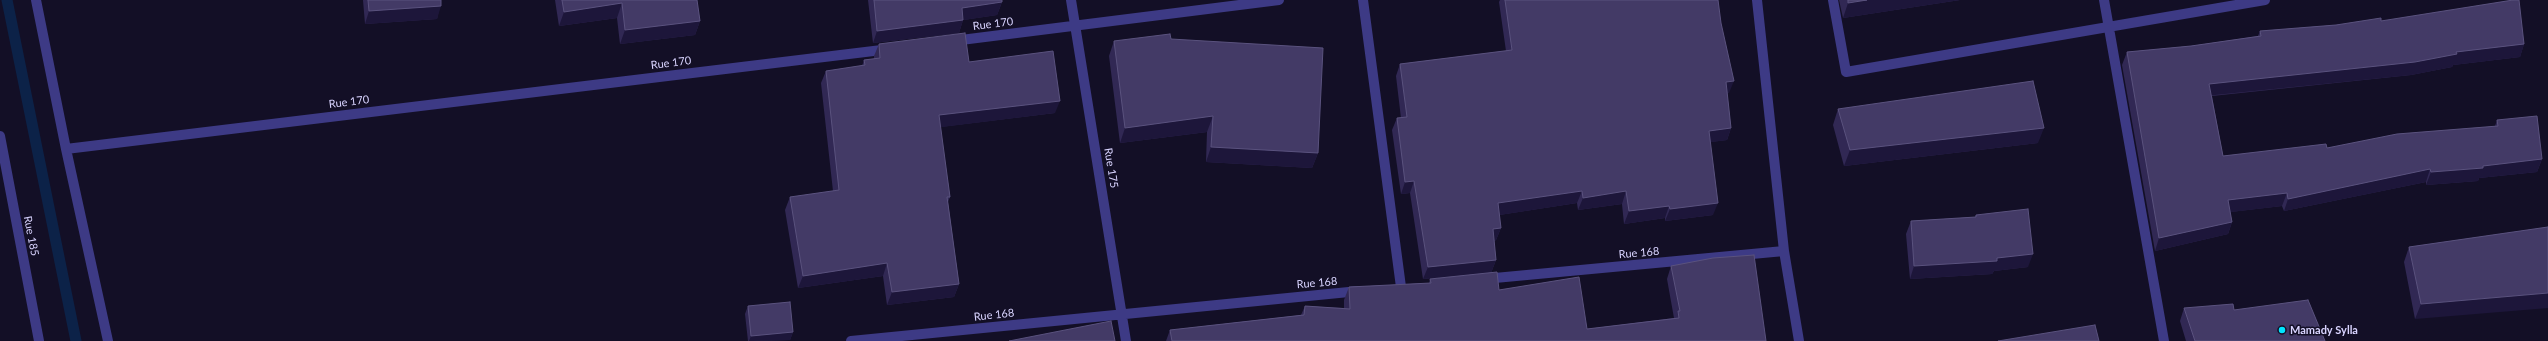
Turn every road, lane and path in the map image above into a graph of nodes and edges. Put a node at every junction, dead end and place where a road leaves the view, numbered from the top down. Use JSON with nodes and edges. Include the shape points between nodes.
{"nodes":[{"id":1,"x":36,"y":0,"type":"edge"},
{"id":2,"x":1071,"y":0,"type":"edge"},
{"id":3,"x":1279,"y":0,"type":"edge"},
{"id":4,"x":1363,"y":0,"type":"edge"},
{"id":5,"x":1757,"y":0,"type":"edge"},
{"id":6,"x":1833,"y":0,"type":"edge"},
{"id":7,"x":2104,"y":0,"type":"edge"},
{"id":8,"x":2265,"y":0,"type":"edge"},
{"id":9,"x":1076,"y":26,"type":"junction"},
{"id":10,"x":2108,"y":27,"type":"junction"},
{"id":11,"x":941,"y":43,"type":"edge"},
{"id":12,"x":902,"y":48,"type":"edge"},
{"id":13,"x":0,"y":136,"type":"edge"},
{"id":14,"x":66,"y":149,"type":"junction"},
{"id":15,"x":1784,"y":251,"type":"junction"},
{"id":16,"x":1472,"y":281,"type":"edge"},
{"id":17,"x":1401,"y":287,"type":"edge"},
{"id":18,"x":1370,"y":290,"type":"edge"},
{"id":19,"x":1123,"y":314,"type":"junction"},
{"id":20,"x":35,"y":340,"type":"edge"},
{"id":21,"x":108,"y":341,"type":"edge"},
{"id":22,"x":851,"y":341,"type":"edge"},
{"id":23,"x":1126,"y":341,"type":"edge"},
{"id":24,"x":1798,"y":341,"type":"edge"},
{"id":25,"x":2164,"y":341,"type":"edge"}],
"edges":[{"from":1,"to":14,"type":"street"},
{"from":2,"to":9,"type":"street","name":"Rue 175"},
{"from":3,"to":9,"type":"street","name":"Rue 170"},
{"from":4,"to":17,"type":"street"},
{"from":5,"to":15,"type":"street"},
{"from":6,"to":10,"type":"street","via":[[1846,72]]},
{"from":7,"to":10,"type":"street"},
{"from":8,"to":10,"type":"street"},
{"from":9,"to":11,"type":"street","name":"Rue 170"},
{"from":9,"to":19,"type":"street","name":"Rue 175"},
{"from":10,"to":25,"type":"street"},
{"from":12,"to":14,"type":"street","name":"Rue 170"},
{"from":13,"to":20,"type":"street","name":"Rue 185"},
{"from":14,"to":21,"type":"street"},
{"from":15,"to":16,"type":"street","name":"Rue 168"},
{"from":15,"to":24,"type":"street"},
{"from":18,"to":19,"type":"street","name":"Rue 168"},
{"from":19,"to":22,"type":"street","name":"Rue 168"},
{"from":19,"to":23,"type":"street","name":"Rue 175"}]}
